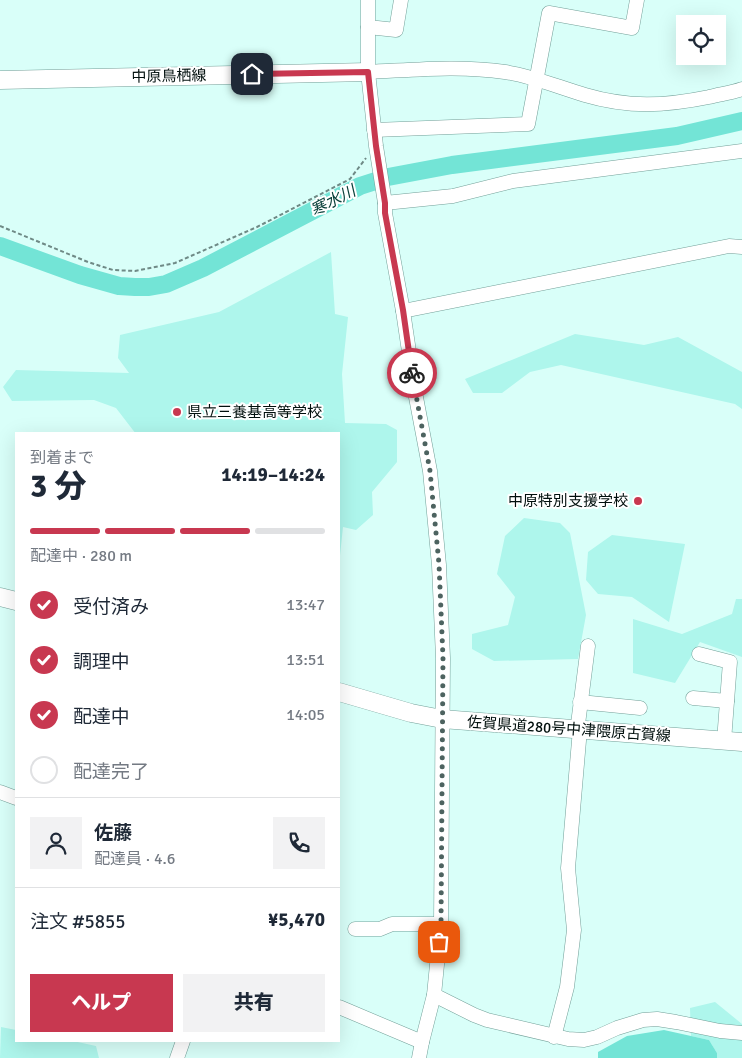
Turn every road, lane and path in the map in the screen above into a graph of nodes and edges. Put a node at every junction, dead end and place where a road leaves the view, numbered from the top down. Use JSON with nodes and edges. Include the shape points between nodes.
{"nodes":[{"id":1,"x":368,"y":0,"type":"edge"},
{"id":2,"x":401,"y":0,"type":"edge"},
{"id":3,"x":637,"y":0,"type":"edge"},
{"id":4,"x":368,"y":27,"type":"junction"},
{"id":5,"x":368,"y":72,"type":"junction"},
{"id":6,"x":0,"y":80,"type":"edge"},
{"id":7,"x":537,"y":80,"type":"junction"},
{"id":8,"x":742,"y":89,"type":"edge"},
{"id":9,"x":374,"y":130,"type":"junction"},
{"id":10,"x":376,"y":146,"type":"junction"},
{"id":11,"x":742,"y":150,"type":"edge"},
{"id":12,"x":385,"y":203,"type":"junction"},
{"id":13,"x":0,"y":226,"type":"edge"},
{"id":14,"x":742,"y":248,"type":"edge"},
{"id":15,"x":403,"y":310,"type":"junction"},
{"id":16,"x":0,"y":597,"type":"edge"},
{"id":17,"x":15,"y":601,"type":"edge"},
{"id":18,"x":588,"y":646,"type":"dead end"},
{"id":19,"x":698,"y":654,"type":"dead end"},
{"id":20,"x":340,"y":692,"type":"edge"},
{"id":21,"x":693,"y":698,"type":"dead end"},
{"id":22,"x":727,"y":701,"type":"junction"},
{"id":23,"x":580,"y":702,"type":"junction"},
{"id":24,"x":640,"y":708,"type":"dead end"},
{"id":25,"x":442,"y":719,"type":"junction"},
{"id":26,"x":580,"y":729,"type":"junction"},
{"id":27,"x":724,"y":740,"type":"junction"},
{"id":28,"x":742,"y":742,"type":"edge"},
{"id":29,"x":0,"y":792,"type":"edge"},
{"id":30,"x":15,"y":798,"type":"edge"},
{"id":31,"x":441,"y":924,"type":"junction"},
{"id":32,"x":355,"y":929,"type":"dead end"},
{"id":33,"x":434,"y":995,"type":"junction"},
{"id":34,"x":340,"y":1007,"type":"edge"},
{"id":35,"x":742,"y":1034,"type":"edge"},
{"id":36,"x":554,"y":1037,"type":"junction"},
{"id":37,"x":182,"y":1042,"type":"edge"},
{"id":38,"x":422,"y":1042,"type":"junction"},
{"id":39,"x":177,"y":1058,"type":"edge"},
{"id":40,"x":419,"y":1058,"type":"edge"}],
"edges":[{"from":1,"to":4,"type":"street"},
{"from":2,"to":4,"type":"street","via":[[396,30]]},
{"from":3,"to":7,"type":"street","via":[[632,28],[549,13]]},
{"from":4,"to":5,"type":"street"},
{"from":5,"to":6,"type":"main road","name":"中原鳥栖線"},
{"from":5,"to":7,"type":"street","via":[[472,68]]},
{"from":5,"to":9,"type":"street"},
{"from":7,"to":8,"type":"street","via":[[587,96],[644,105],[683,102]]},
{"from":7,"to":9,"type":"street","via":[[528,124]]},
{"from":9,"to":10,"type":"street"},
{"from":10,"to":12,"type":"street"},
{"from":10,"to":13,"type":"path","via":[[350,179],[258,227],[175,263],[136,271],[113,270]]},
{"from":11,"to":12,"type":"street","via":[[513,181],[453,196]]},
{"from":12,"to":15,"type":"street"},
{"from":14,"to":15,"type":"street","via":[[729,246]]},
{"from":15,"to":25,"type":"street","via":[[434,502],[443,658]]},
{"from":16,"to":17,"type":"main road"},
{"from":18,"to":23,"type":"street"},
{"from":19,"to":22,"type":"street","via":[[730,662]]},
{"from":20,"to":25,"type":"main road","name":"佐賀県道280号中津隈原古賀線"},
{"from":21,"to":22,"type":"street"},
{"from":22,"to":27,"type":"street"},
{"from":23,"to":24,"type":"street"},
{"from":23,"to":26,"type":"street"},
{"from":25,"to":26,"type":"main road","name":"佐賀県道280号中津隈原古賀線"},
{"from":25,"to":31,"type":"street"},
{"from":26,"to":27,"type":"main road","name":"佐賀県道280号中津隈原古賀線"},
{"from":26,"to":36,"type":"street","via":[[568,868],[574,930],[567,987]]},
{"from":27,"to":28,"type":"main road","name":"佐賀県道280号中津隈原古賀線"},
{"from":29,"to":30,"type":"street"},
{"from":31,"to":32,"type":"street","via":[[392,924],[380,929]]},
{"from":31,"to":33,"type":"street"},
{"from":33,"to":36,"type":"street","via":[[487,1020]]},
{"from":33,"to":38,"type":"street"},
{"from":34,"to":38,"type":"street"},
{"from":35,"to":36,"type":"street","via":[[676,1022],[643,1020],[584,1040]]},
{"from":37,"to":39,"type":"street"},
{"from":38,"to":40,"type":"street"}]}
